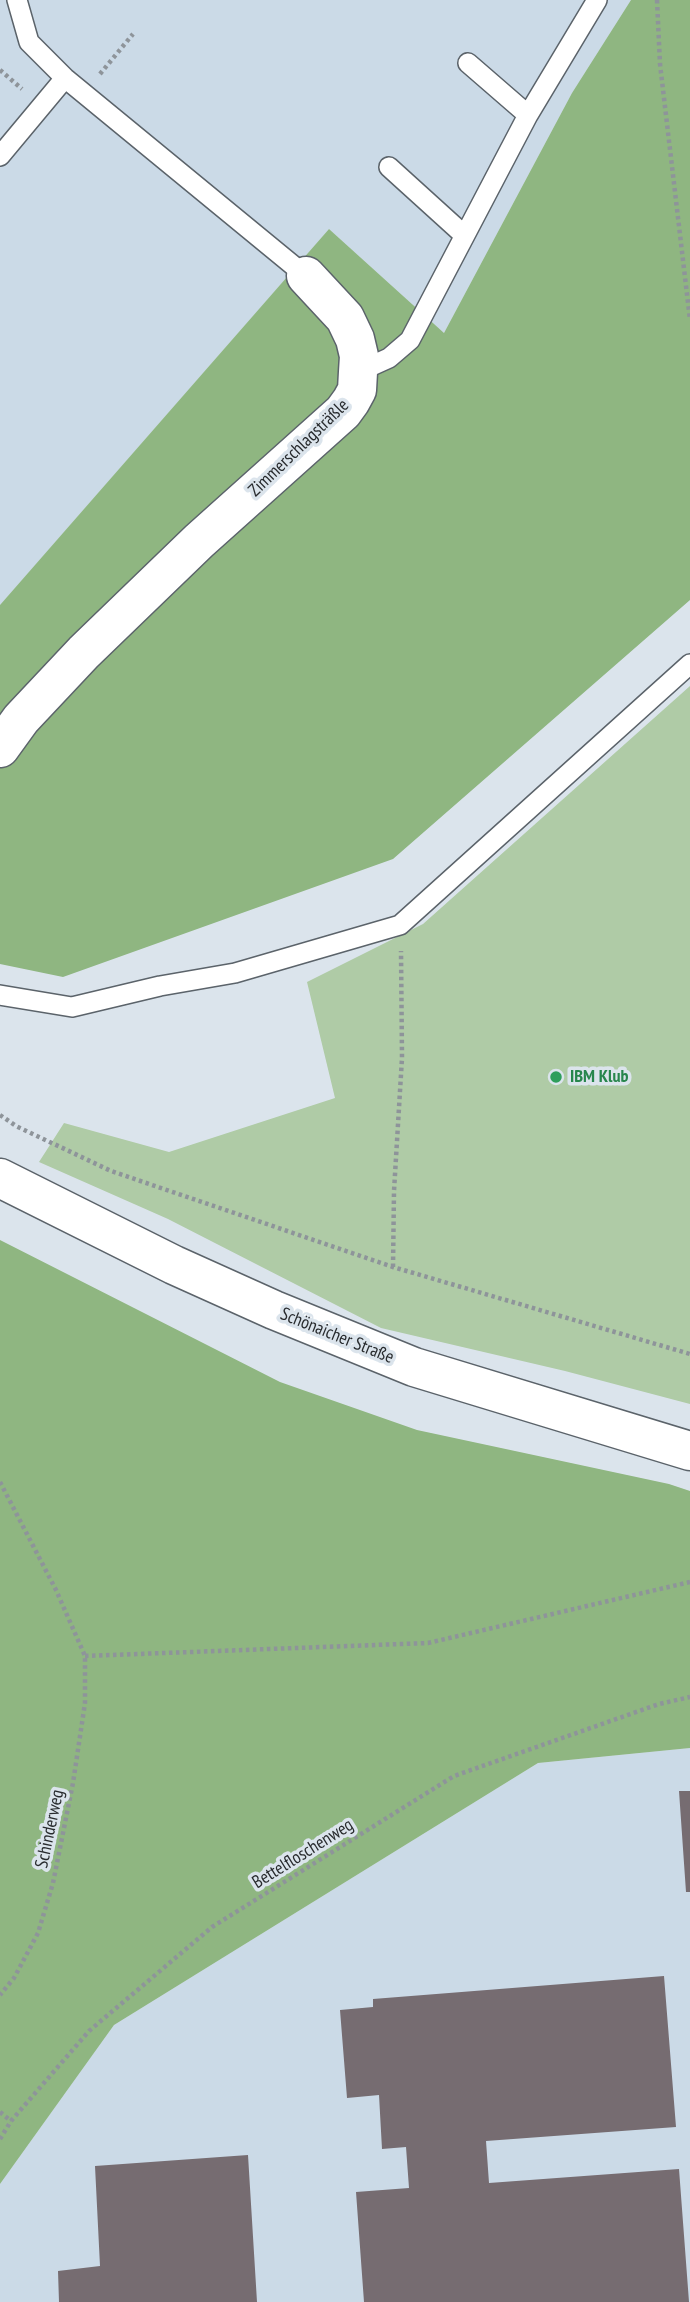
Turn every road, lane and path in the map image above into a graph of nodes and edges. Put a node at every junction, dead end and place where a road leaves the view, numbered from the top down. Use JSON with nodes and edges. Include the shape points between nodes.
{"nodes":[{"id":1,"x":18,"y":0,"type":"edge"},
{"id":2,"x":597,"y":0,"type":"edge"},
{"id":3,"x":657,"y":0,"type":"edge"},
{"id":4,"x":468,"y":63,"type":"dead end"},
{"id":5,"x":65,"y":78,"type":"junction"},
{"id":6,"x":528,"y":115,"type":"junction"},
{"id":7,"x":0,"y":156,"type":"edge"},
{"id":8,"x":390,"y":167,"type":"dead end"},
{"id":9,"x":464,"y":235,"type":"junction"},
{"id":10,"x":306,"y":276,"type":"joint"},
{"id":11,"x":690,"y":320,"type":"edge"},
{"id":12,"x":358,"y":372,"type":"junction"},
{"id":13,"x":690,"y":664,"type":"edge"},
{"id":14,"x":0,"y":748,"type":"edge"},
{"id":15,"x":400,"y":925,"type":"junction"},
{"id":16,"x":0,"y":995,"type":"edge"},
{"id":17,"x":0,"y":1115,"type":"edge"},
{"id":18,"x":0,"y":1178,"type":"edge"},
{"id":19,"x":393,"y":1267,"type":"junction"},
{"id":20,"x":690,"y":1354,"type":"edge"},
{"id":21,"x":690,"y":1451,"type":"edge"},
{"id":22,"x":0,"y":1482,"type":"edge"},
{"id":23,"x":690,"y":1582,"type":"edge"},
{"id":24,"x":85,"y":1656,"type":"junction"},
{"id":25,"x":690,"y":1697,"type":"edge"},
{"id":26,"x":0,"y":1995,"type":"edge"},
{"id":27,"x":0,"y":2112,"type":"edge"},
{"id":28,"x":11,"y":2121,"type":"junction"},
{"id":29,"x":0,"y":2140,"type":"edge"}],
"edges":[{"from":1,"to":5,"type":"lane","via":[[29,42]]},
{"from":2,"to":6,"type":"lane"},
{"from":3,"to":11,"type":"path","via":[[660,64]]},
{"from":4,"to":6,"type":"lane"},
{"from":5,"to":7,"type":"lane"},
{"from":5,"to":10,"type":"lane"},
{"from":6,"to":9,"type":"lane"},
{"from":8,"to":9,"type":"lane"},
{"from":9,"to":12,"type":"lane","via":[[410,340],[389,358]]},
{"from":10,"to":12,"type":"main road","via":[[345,318],[359,356]]},
{"from":12,"to":14,"type":"main road","name":"Zimmerschlagsträßle","via":[[357,390],[343,412],[84,652]]},
{"from":13,"to":15,"type":"lane"},
{"from":15,"to":16,"type":"lane","via":[[235,973],[72,1007]]},
{"from":15,"to":19,"type":"path","via":[[402,1058]]},
{"from":17,"to":19,"type":"path","via":[[111,1171]]},
{"from":18,"to":21,"type":"main road","name":"Schönaicher Straße","via":[[236,1293],[414,1367]]},
{"from":19,"to":20,"type":"path"},
{"from":22,"to":24,"type":"path","via":[[57,1590]]},
{"from":23,"to":24,"type":"path","via":[[428,1643]]},
{"from":24,"to":26,"type":"path","name":"Schinderweg","via":[[85,1703],[53,1884],[38,1933]]},
{"from":25,"to":28,"type":"path","name":"Bettelfloschenweg","via":[[454,1776],[212,1927],[89,2031]]},
{"from":27,"to":28,"type":"path"},
{"from":28,"to":29,"type":"path","name":"Bettelfloschenweg"}]}
